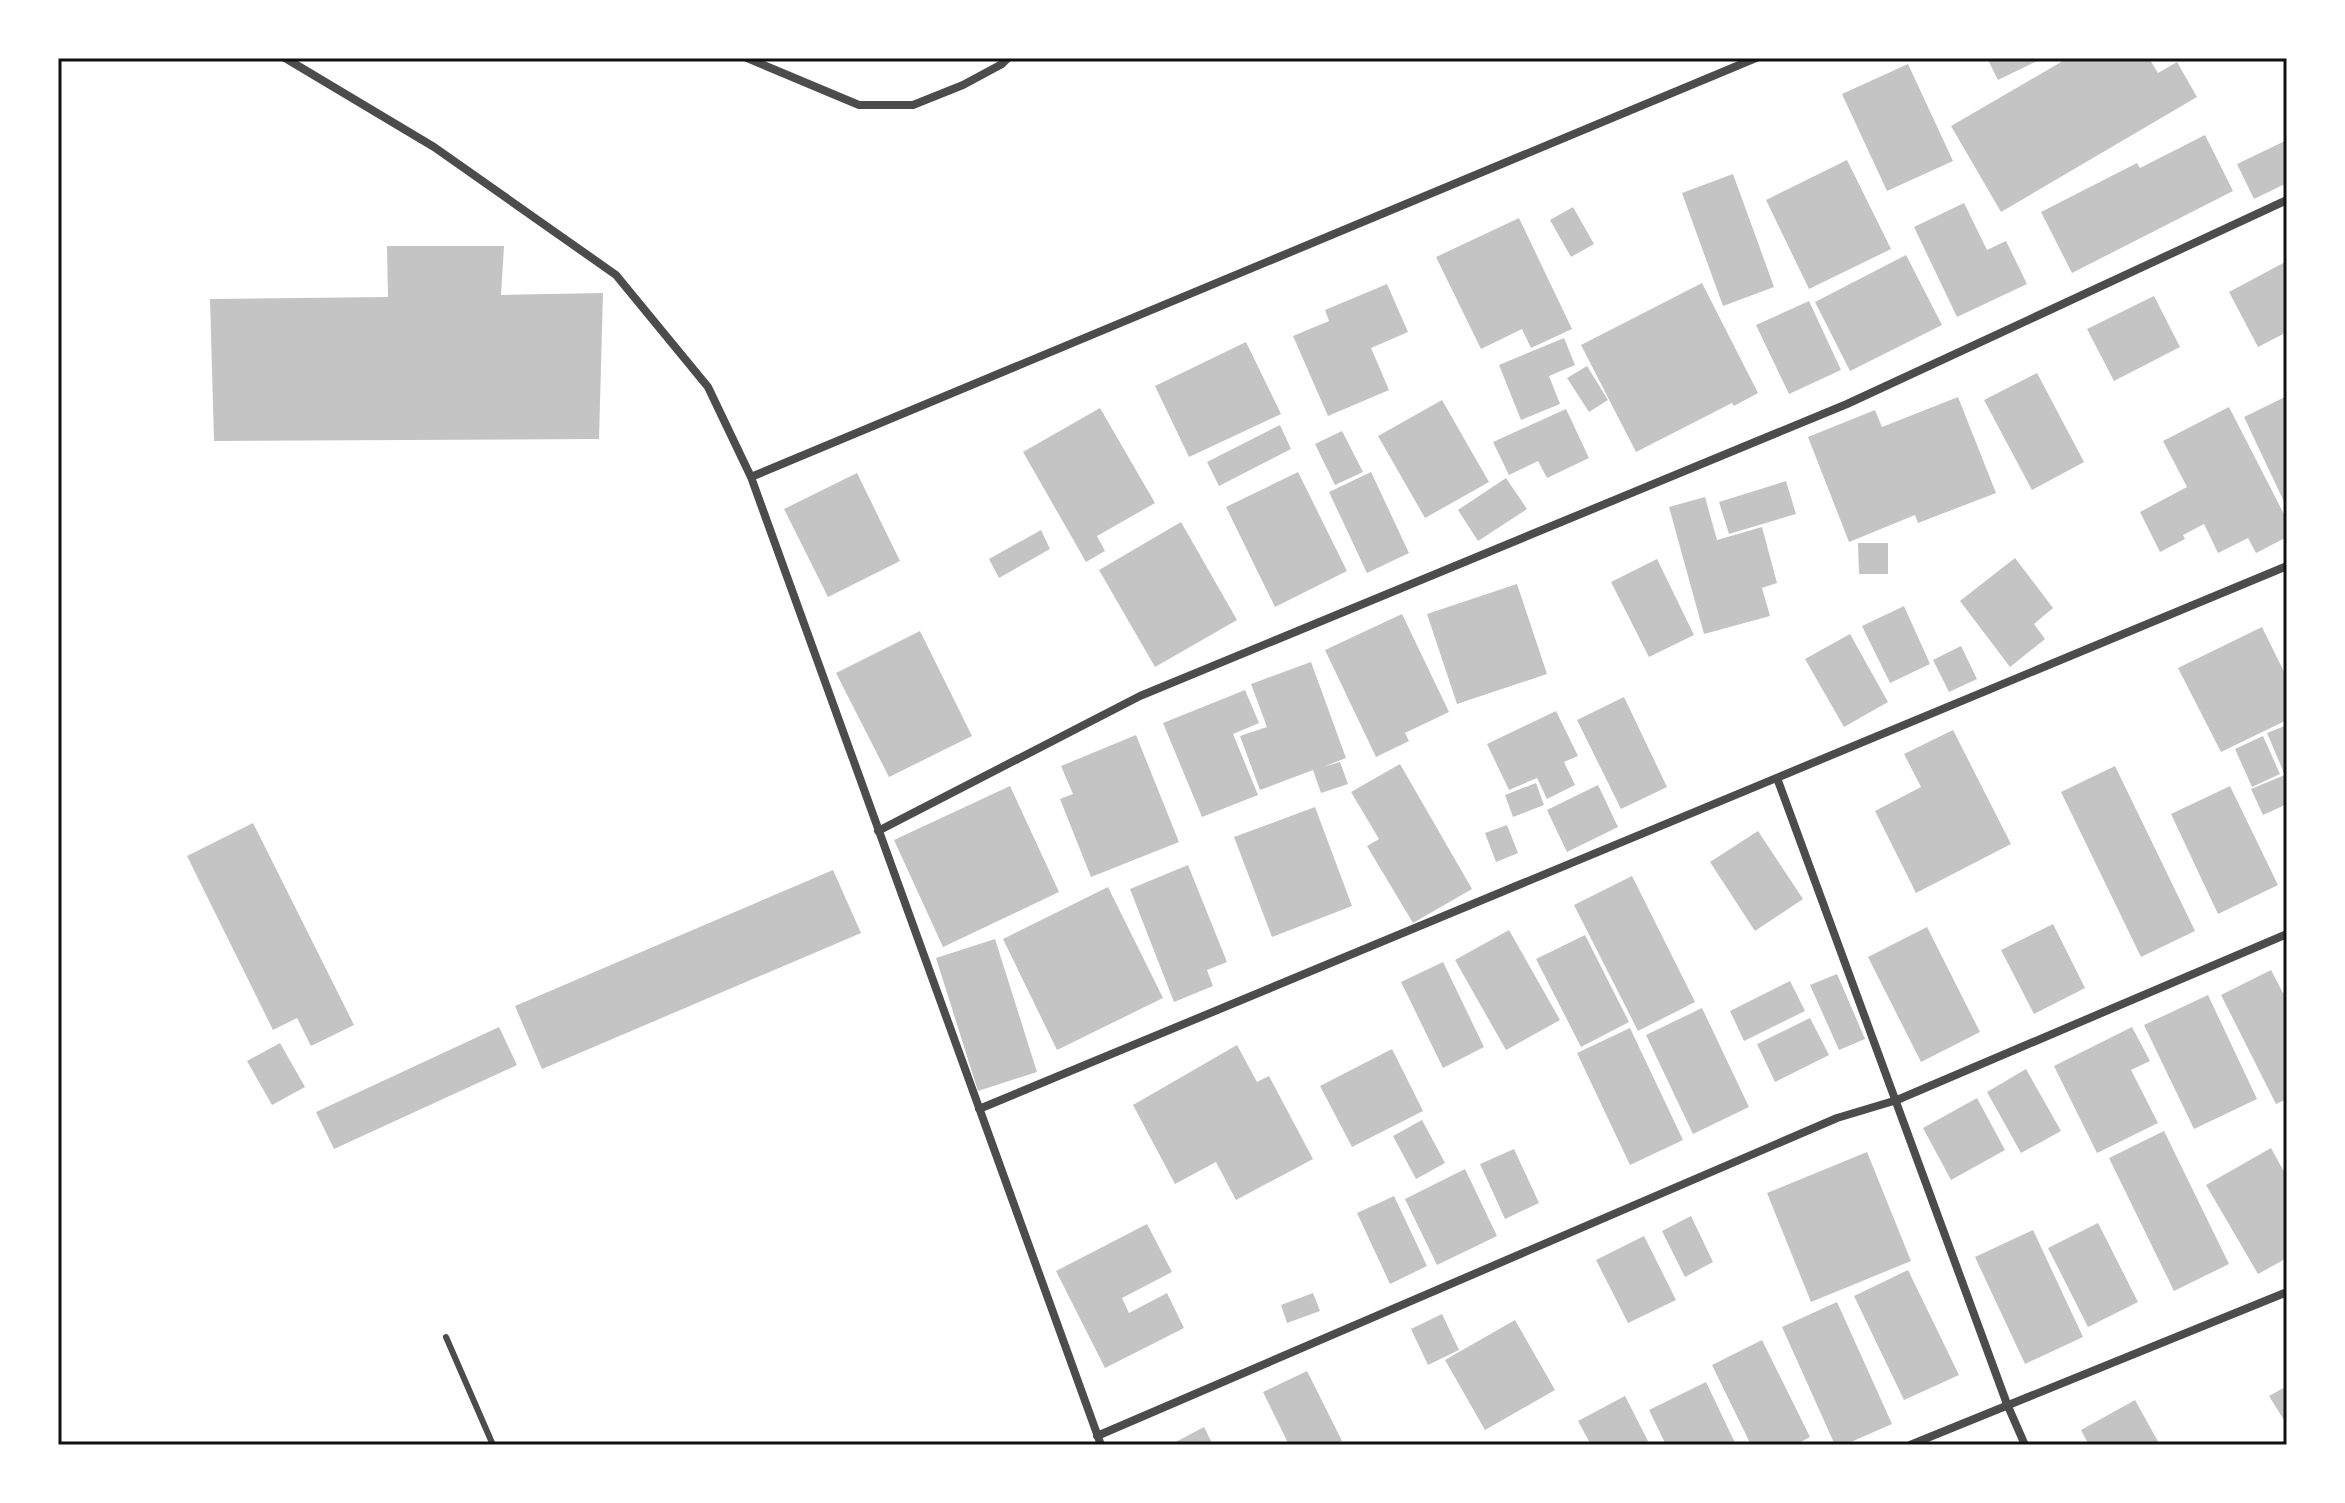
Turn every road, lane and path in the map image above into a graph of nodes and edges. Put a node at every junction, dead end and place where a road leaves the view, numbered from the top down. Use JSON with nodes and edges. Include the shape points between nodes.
{"nodes":[{"id":1,"x":285,"y":58,"type":"edge"},
{"id":2,"x":747,"y":58,"type":"edge"},
{"id":3,"x":1008,"y":58,"type":"edge"},
{"id":4,"x":1756,"y":58,"type":"edge"},
{"id":5,"x":2287,"y":200,"type":"edge"},
{"id":6,"x":751,"y":477,"type":"junction"},
{"id":7,"x":2287,"y":566,"type":"edge"},
{"id":8,"x":1777,"y":778,"type":"junction"},
{"id":9,"x":878,"y":831,"type":"junction"},
{"id":10,"x":2287,"y":934,"type":"edge"},
{"id":11,"x":1897,"y":1100,"type":"junction"},
{"id":12,"x":979,"y":1109,"type":"junction"},
{"id":13,"x":2287,"y":1292,"type":"edge"},
{"id":14,"x":446,"y":1337,"type":"dead end"},
{"id":15,"x":2007,"y":1404,"type":"junction"},
{"id":16,"x":1099,"y":1440,"type":"edge"},
{"id":17,"x":493,"y":1445,"type":"edge"},
{"id":18,"x":1910,"y":1445,"type":"edge"},
{"id":19,"x":2025,"y":1445,"type":"edge"}],
"edges":[{"from":1,"to":6,"type":"street","via":[[434,147],[616,275],[708,387]]},
{"from":2,"to":3,"type":"street","via":[[859,105],[913,105],[963,85]]},
{"from":4,"to":6,"type":"street"},
{"from":5,"to":9,"type":"street","via":[[1847,404],[1140,696]]},
{"from":6,"to":9,"type":"street"},
{"from":7,"to":8,"type":"street"},
{"from":8,"to":11,"type":"street"},
{"from":8,"to":12,"type":"street"},
{"from":9,"to":12,"type":"street"},
{"from":10,"to":11,"type":"street"},
{"from":11,"to":15,"type":"street"},
{"from":11,"to":16,"type":"street","via":[[1837,1118]]},
{"from":12,"to":16,"type":"street"},
{"from":13,"to":15,"type":"street"},
{"from":14,"to":17,"type":"lane"},
{"from":15,"to":18,"type":"street"},
{"from":15,"to":19,"type":"street"}]}
